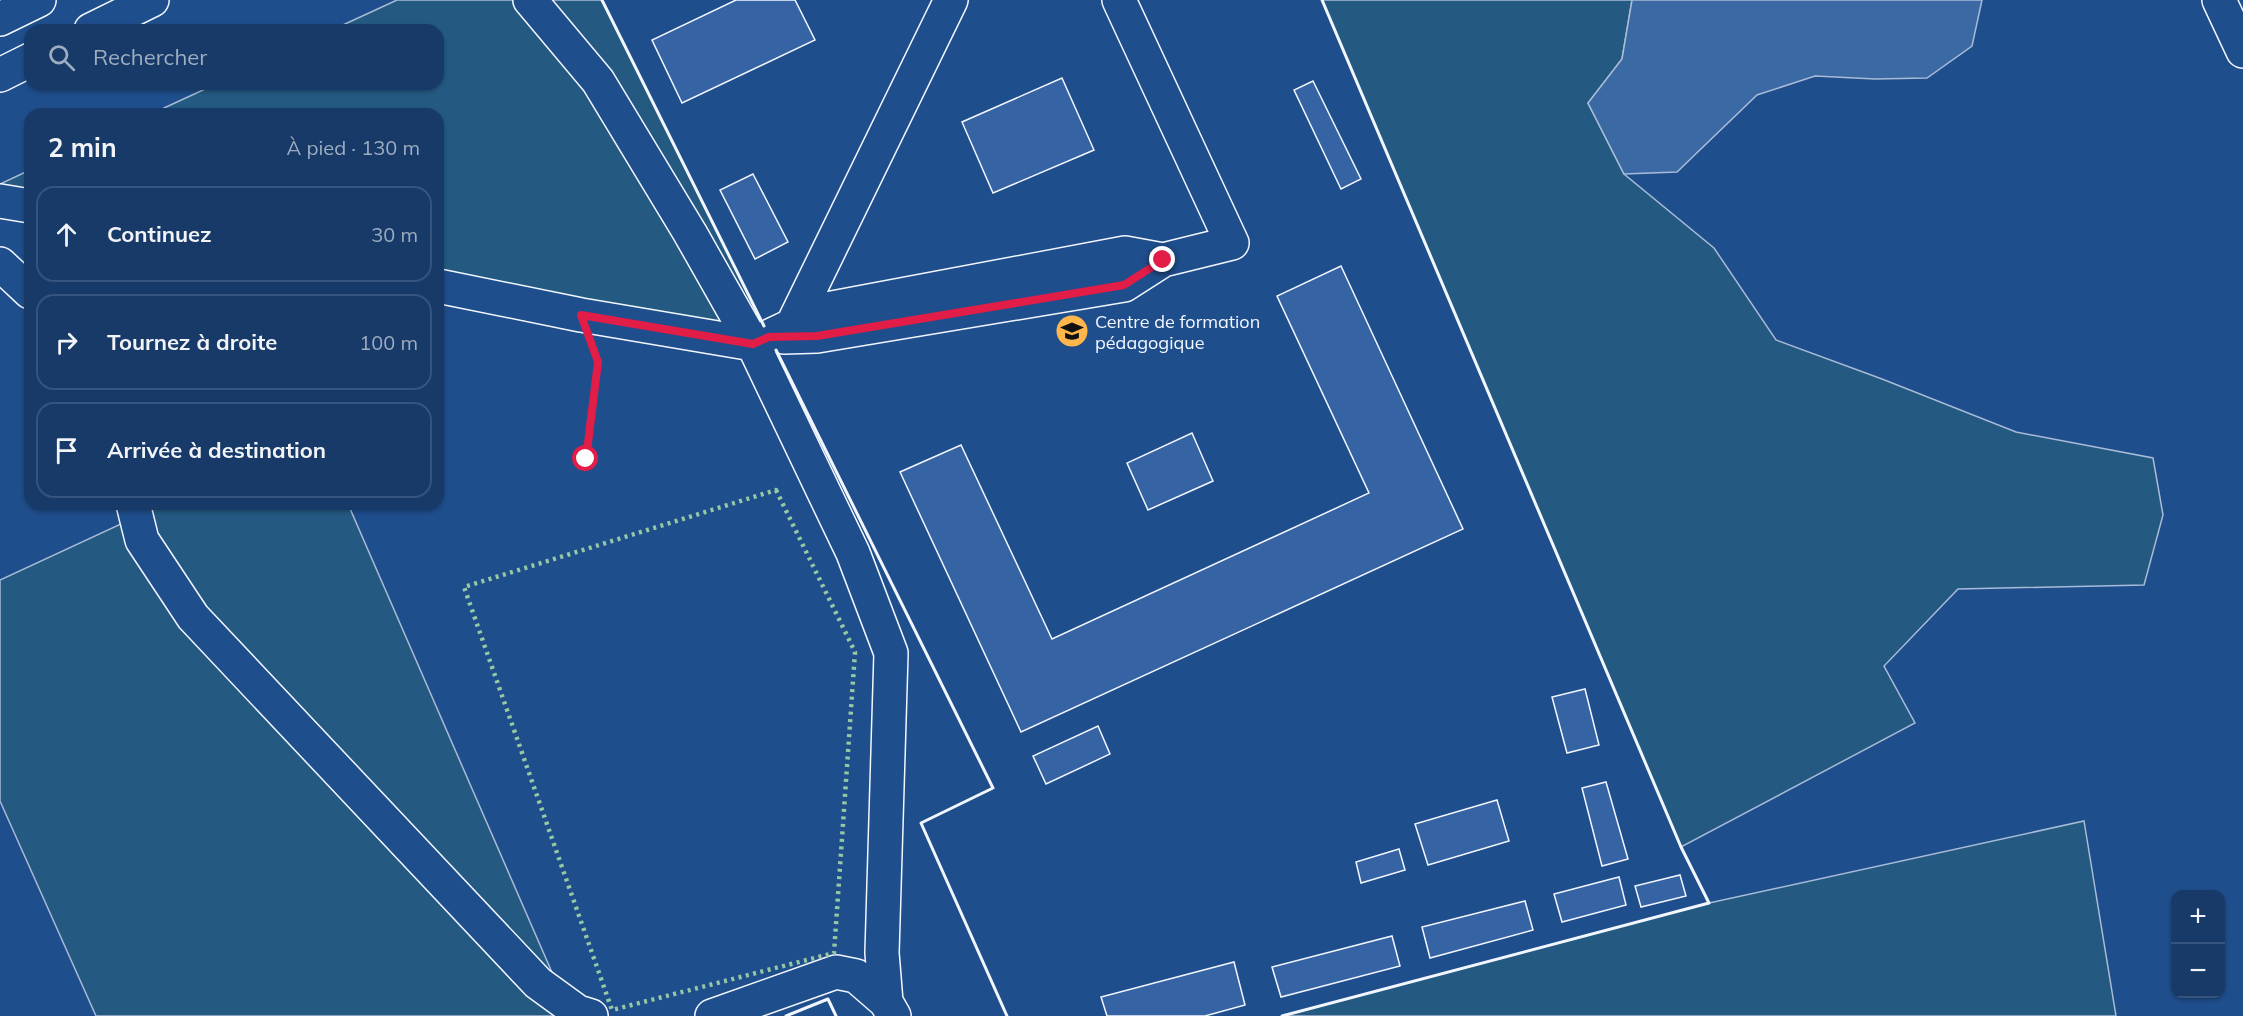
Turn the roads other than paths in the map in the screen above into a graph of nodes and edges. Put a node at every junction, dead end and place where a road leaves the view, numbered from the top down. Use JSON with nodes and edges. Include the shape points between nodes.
{"nodes":[{"id":1,"x":39,"y":0,"type":"edge"},
{"id":2,"x":152,"y":0,"type":"edge"},
{"id":3,"x":530,"y":0,"type":"edge"},
{"id":4,"x":951,"y":0,"type":"edge"},
{"id":5,"x":1119,"y":0,"type":"edge"},
{"id":6,"x":2219,"y":0,"type":"edge"},
{"id":7,"x":0,"y":19,"type":"edge"},
{"id":8,"x":103,"y":24,"type":"edge"},
{"id":9,"x":2243,"y":51,"type":"edge"},
{"id":10,"x":24,"y":63,"type":"edge"},
{"id":11,"x":0,"y":75,"type":"edge"},
{"id":12,"x":0,"y":201,"type":"edge"},
{"id":13,"x":24,"y":205,"type":"edge"},
{"id":14,"x":0,"y":264,"type":"edge"},
{"id":15,"x":24,"y":286,"type":"edge"},
{"id":16,"x":444,"y":287,"type":"edge"},
{"id":17,"x":771,"y":336,"type":"junction"},
{"id":18,"x":134,"y":510,"type":"edge"},
{"id":19,"x":890,"y":1009,"type":"edge"},
{"id":20,"x":591,"y":1016,"type":"edge"},
{"id":21,"x":712,"y":1016,"type":"edge"}],
"edges":[{"from":1,"to":7,"type":"main road"},
{"from":2,"to":8,"type":"main road"},
{"from":3,"to":17,"type":"main road","via":[[598,81],[690,233]]},
{"from":4,"to":17,"type":"main road"},
{"from":5,"to":17,"type":"main road","via":[[1232,243],[1163,260],[1124,285],[817,336]]},
{"from":6,"to":9,"type":"main road"},
{"from":10,"to":11,"type":"main road"},
{"from":12,"to":13,"type":"main road"},
{"from":14,"to":15,"type":"main road"},
{"from":16,"to":17,"type":"main road","via":[[581,315]]},
{"from":17,"to":19,"type":"main road","via":[[891,653],[882,952]]},
{"from":18,"to":20,"type":"main road","via":[[142,540],[193,617],[538,983],[578,1012]]},
{"from":19,"to":21,"type":"main road","via":[[856,976],[836,972]]}]}
